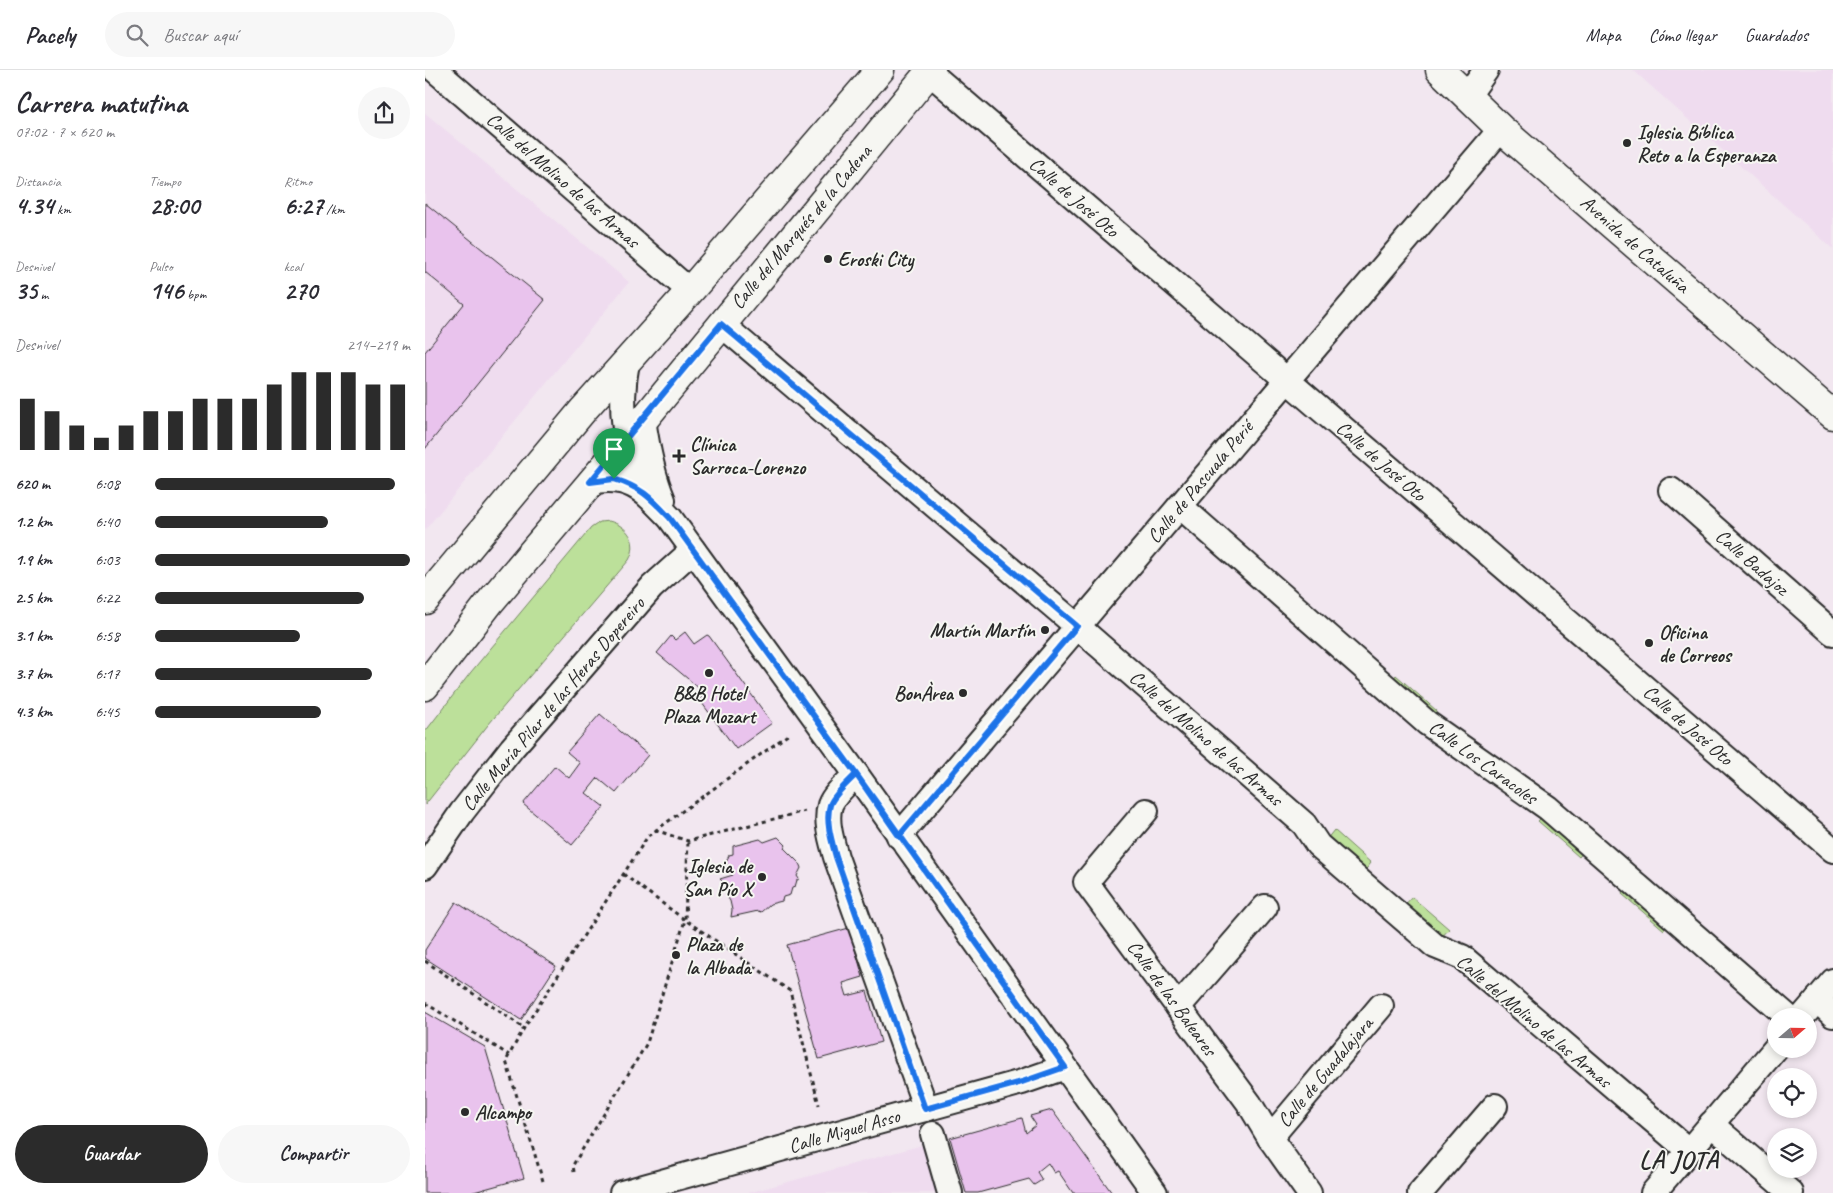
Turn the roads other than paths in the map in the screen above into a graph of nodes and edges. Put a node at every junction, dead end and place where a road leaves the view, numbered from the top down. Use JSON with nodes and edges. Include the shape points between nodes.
{"nodes":[{"id":1,"x":435,"y":70,"type":"edge"},
{"id":2,"x":880,"y":70,"type":"edge"},
{"id":3,"x":1440,"y":70,"type":"edge"},
{"id":4,"x":1486,"y":70,"type":"edge"},
{"id":5,"x":930,"y":71,"type":"edge"},
{"id":6,"x":1467,"y":97,"type":"junction"},
{"id":7,"x":1501,"y":129,"type":"junction"},
{"id":8,"x":690,"y":291,"type":"junction"},
{"id":9,"x":721,"y":324,"type":"junction"},
{"id":10,"x":627,"y":362,"type":"junction"},
{"id":11,"x":1287,"y":380,"type":"junction"},
{"id":12,"x":1833,"y":415,"type":"edge"},
{"id":13,"x":643,"y":419,"type":"junction"},
{"id":14,"x":627,"y":440,"type":"junction"},
{"id":15,"x":590,"y":482,"type":"junction"},
{"id":16,"x":1671,"y":490,"type":"dead end"},
{"id":17,"x":645,"y":492,"type":"junction"},
{"id":18,"x":1180,"y":506,"type":"junction"},
{"id":19,"x":670,"y":518,"type":"junction"},
{"id":20,"x":693,"y":550,"type":"junction"},
{"id":21,"x":425,"y":600,"type":"edge"},
{"id":22,"x":1077,"y":626,"type":"junction"},
{"id":23,"x":1833,"y":633,"type":"edge"},
{"id":24,"x":425,"y":686,"type":"edge"},
{"id":25,"x":856,"y":774,"type":"junction"},
{"id":26,"x":1146,"y":810,"type":"dead end"},
{"id":27,"x":899,"y":836,"type":"junction"},
{"id":28,"x":1833,"y":850,"type":"edge"},
{"id":29,"x":425,"y":866,"type":"edge"},
{"id":30,"x":1265,"y":907,"type":"dead end"},
{"id":31,"x":1833,"y":981,"type":"edge"},
{"id":32,"x":1381,"y":1006,"type":"dead end"},
{"id":33,"x":1178,"y":1007,"type":"junction"},
{"id":34,"x":1778,"y":1008,"type":"edge"},
{"id":35,"x":1818,"y":1010,"type":"edge"},
{"id":36,"x":1767,"y":1058,"type":"edge"},
{"id":37,"x":1065,"y":1067,"type":"junction"},
{"id":38,"x":1495,"y":1106,"type":"dead end"},
{"id":39,"x":925,"y":1109,"type":"junction"},
{"id":40,"x":1711,"y":1124,"type":"junction"},
{"id":41,"x":933,"y":1134,"type":"dead end"},
{"id":42,"x":1270,"y":1138,"type":"junction"},
{"id":43,"x":1689,"y":1151,"type":"junction"},
{"id":44,"x":621,"y":1193,"type":"edge"},
{"id":45,"x":950,"y":1193,"type":"edge"},
{"id":46,"x":1155,"y":1193,"type":"edge"},
{"id":47,"x":1309,"y":1193,"type":"edge"},
{"id":48,"x":1421,"y":1193,"type":"edge"},
{"id":49,"x":1653,"y":1193,"type":"edge"},
{"id":50,"x":1791,"y":1193,"type":"edge"}],
"edges":[{"from":1,"to":8,"type":"street","name":"Calle del Molino de las Armas"},
{"from":2,"to":8,"type":"main road","name":"Calle del Marqués de la Cadena"},
{"from":3,"to":6,"type":"main road","name":"Avenida de Cataluña"},
{"from":4,"to":6,"type":"street"},
{"from":5,"to":9,"type":"main road","name":"Calle del Marqués de la Cadena"},
{"from":5,"to":11,"type":"street","name":"Calle de José Oto"},
{"from":6,"to":7,"type":"main road","name":"Avenida de Cataluña"},
{"from":7,"to":11,"type":"street","name":"Calle de Pascuala Perié"},
{"from":7,"to":12,"type":"main road","name":"Avenida de Cataluña"},
{"from":8,"to":10,"type":"main road","name":"Calle del Marqués de la Cadena"},
{"from":9,"to":13,"type":"main road","name":"Calle del Marqués de la Cadena"},
{"from":9,"to":22,"type":"street","name":"Calle del Molino de las Armas"},
{"from":10,"to":14,"type":"street","via":[[623,385]]},
{"from":10,"to":21,"type":"main road","name":"Calle del Marqués de la Cadena"},
{"from":11,"to":18,"type":"street","name":"Calle de Pascuala Perié"},
{"from":11,"to":28,"type":"street","name":"Calle de José Oto"},
{"from":13,"to":14,"type":"main road","name":"Calle del Marqués de la Cadena"},
{"from":13,"to":19,"type":"street","via":[[655,482]]},
{"from":14,"to":15,"type":"main road","name":"Calle del Marqués de la Cadena"},
{"from":14,"to":17,"type":"street"},
{"from":15,"to":17,"type":"street","via":[[614,479]]},
{"from":15,"to":24,"type":"main road","name":"Calle del Marqués de la Cadena"},
{"from":16,"to":23,"type":"street","name":"Calle Badajoz"},
{"from":17,"to":19,"type":"street"},
{"from":18,"to":22,"type":"street","name":"Calle de Pascuala Perié"},
{"from":18,"to":34,"type":"street","name":"Calle Los Caracoles","via":[[1427,723],[1548,808]]},
{"from":19,"to":20,"type":"street"},
{"from":20,"to":25,"type":"street"},
{"from":20,"to":29,"type":"street","name":"Calle María Pilar de las Heras Dopereiro","via":[[652,586],[512,748]]},
{"from":22,"to":27,"type":"street","name":"Calle de Pascuala Perié"},
{"from":22,"to":43,"type":"street","name":"Calle del Molino de las Armas","via":[[1304,824],[1318,845],[1435,946],[1462,957]]},
{"from":25,"to":27,"type":"street"},
{"from":25,"to":39,"type":"street","via":[[831,804],[832,841]]},
{"from":26,"to":33,"type":"street","name":"Calle de las Baleares","via":[[1086,882]]},
{"from":27,"to":37,"type":"street"},
{"from":30,"to":33,"type":"street"},
{"from":31,"to":35,"type":"street"},
{"from":32,"to":42,"type":"street","name":"Calle de Guadalajara"},
{"from":33,"to":42,"type":"street","name":"Calle de las Baleares","via":[[1249,1103]]},
{"from":36,"to":40,"type":"street"},
{"from":37,"to":39,"type":"street","name":"Calle Miguel Asso"},
{"from":37,"to":46,"type":"street"},
{"from":38,"to":48,"type":"street"},
{"from":39,"to":44,"type":"street","name":"Calle Miguel Asso"},
{"from":40,"to":43,"type":"street"},
{"from":40,"to":50,"type":"street"},
{"from":41,"to":45,"type":"street"},
{"from":42,"to":47,"type":"street","name":"Calle de las Baleares"},
{"from":43,"to":49,"type":"street"}]}
